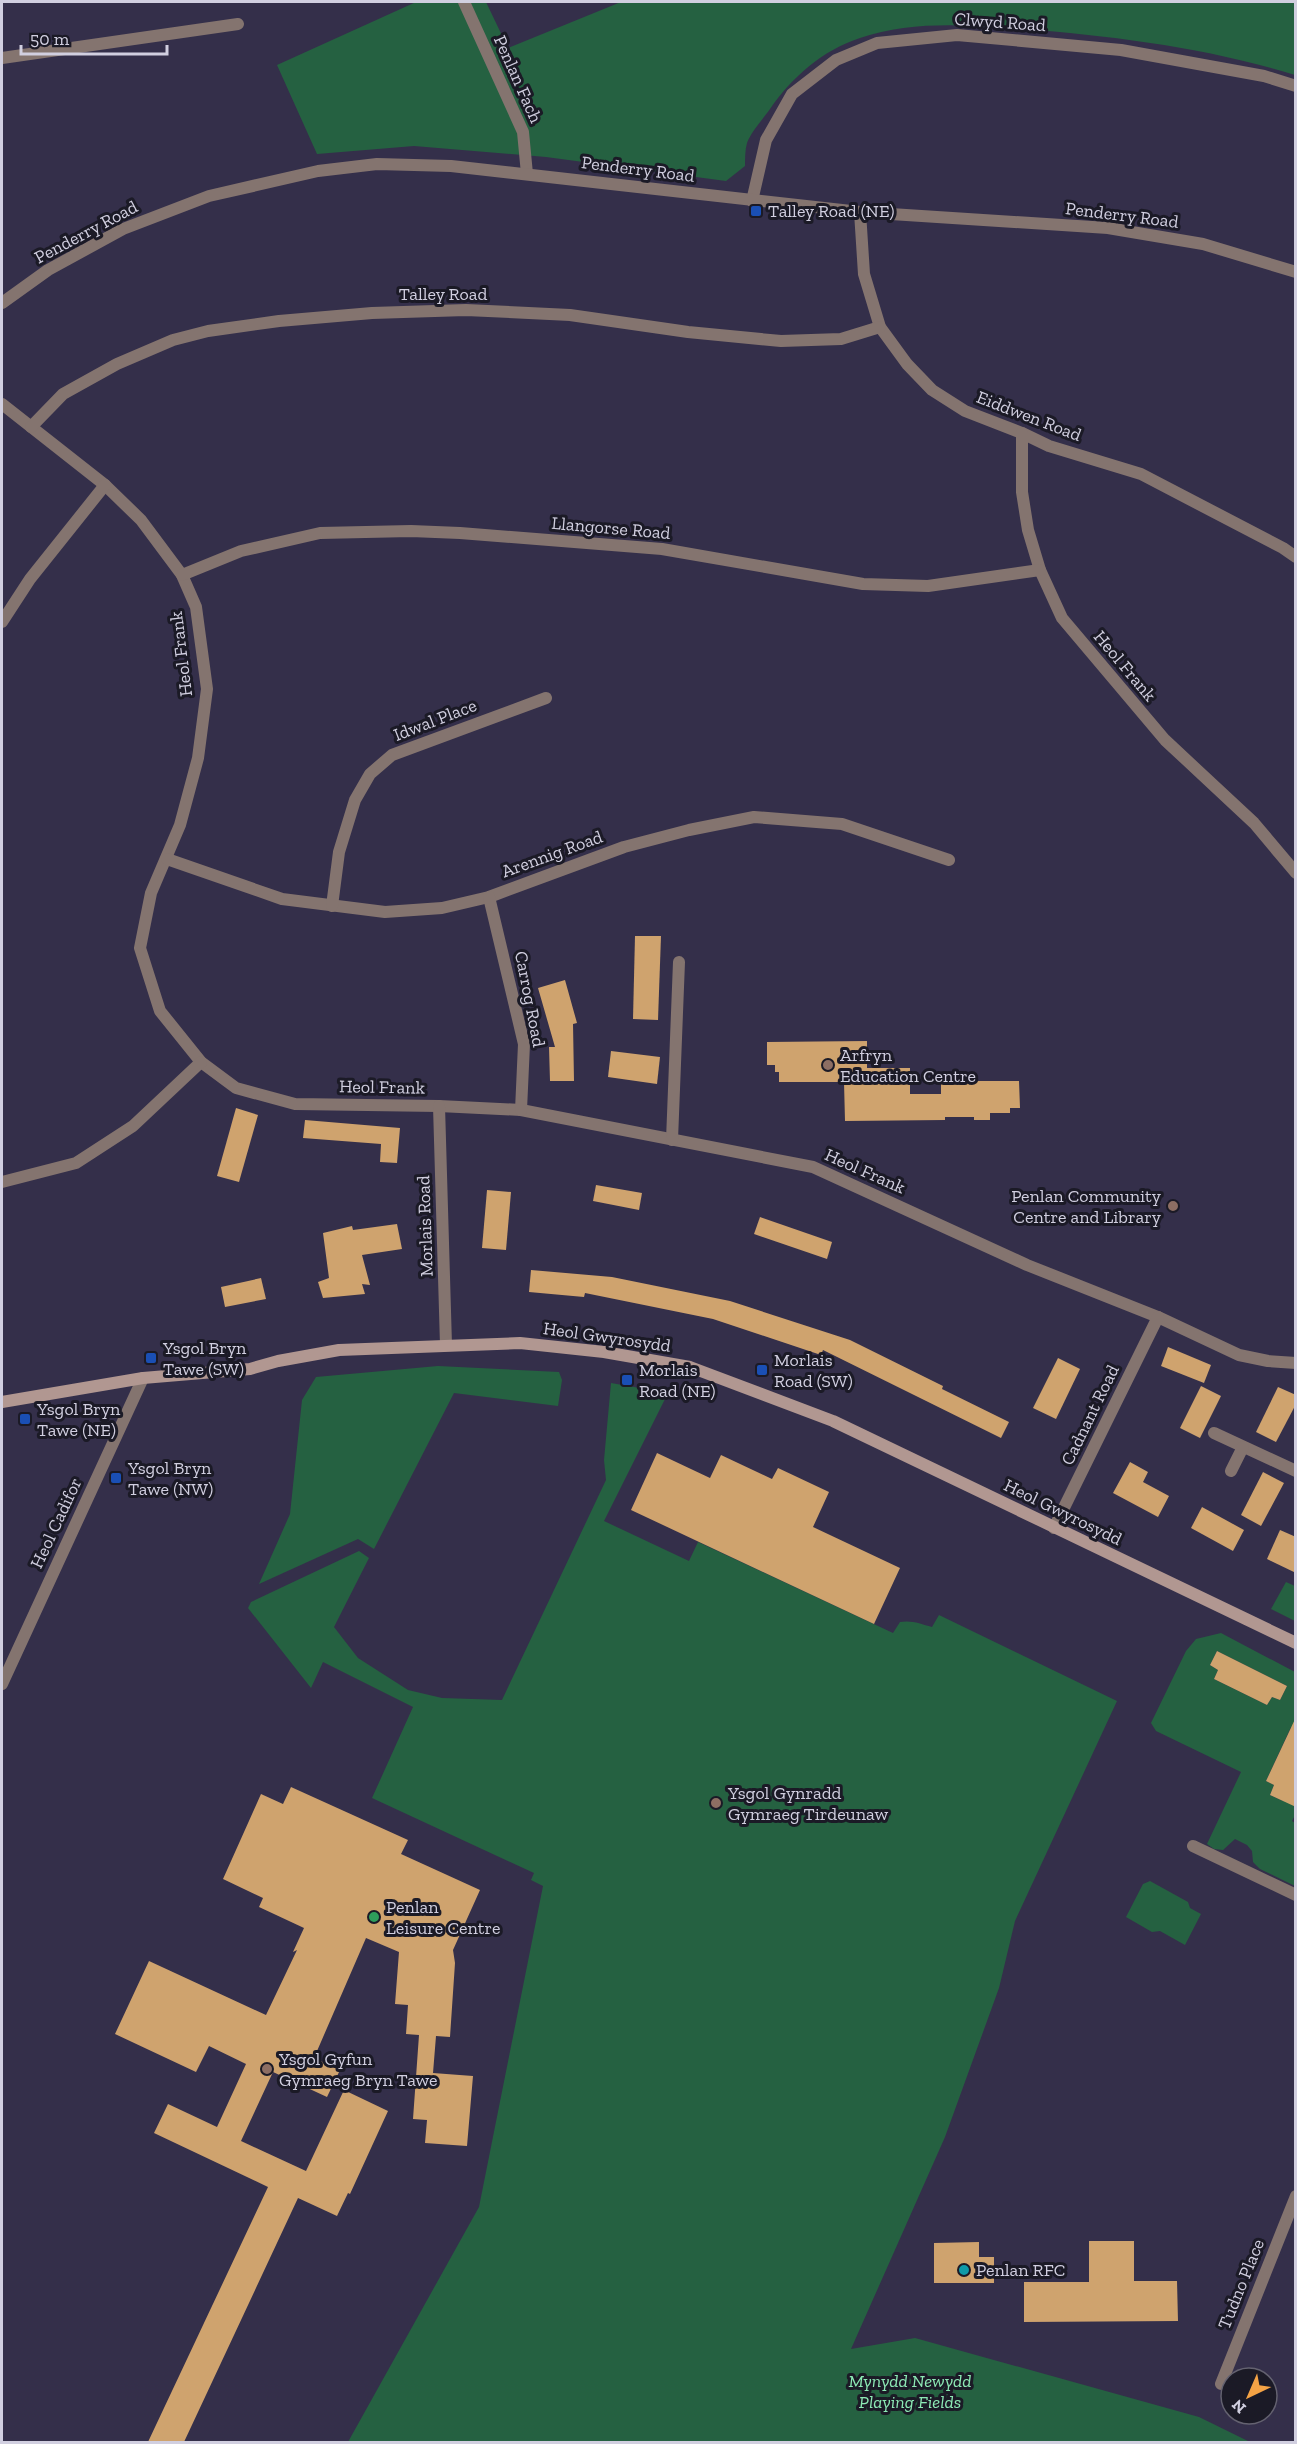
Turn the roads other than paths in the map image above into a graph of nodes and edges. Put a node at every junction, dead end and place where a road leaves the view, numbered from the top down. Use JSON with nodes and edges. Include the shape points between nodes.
{"nodes":[{"id":1,"x":464,"y":2,"type":"edge"},
{"id":2,"x":238,"y":24,"type":"dead end"},
{"id":3,"x":2,"y":58,"type":"edge"},
{"id":4,"x":1296,"y":86,"type":"edge"},
{"id":5,"x":527,"y":174,"type":"junction"},
{"id":6,"x":752,"y":201,"type":"junction"},
{"id":7,"x":860,"y":212,"type":"junction"},
{"id":8,"x":1296,"y":272,"type":"edge"},
{"id":9,"x":2,"y":303,"type":"edge"},
{"id":10,"x":880,"y":327,"type":"junction"},
{"id":11,"x":2,"y":404,"type":"edge"},
{"id":12,"x":32,"y":427,"type":"junction"},
{"id":13,"x":1022,"y":433,"type":"junction"},
{"id":14,"x":105,"y":485,"type":"junction"},
{"id":15,"x":1296,"y":557,"type":"edge"},
{"id":16,"x":1040,"y":570,"type":"junction"},
{"id":17,"x":182,"y":575,"type":"junction"},
{"id":18,"x":2,"y":622,"type":"edge"},
{"id":19,"x":546,"y":698,"type":"dead end"},
{"id":20,"x":167,"y":859,"type":"junction"},
{"id":21,"x":949,"y":860,"type":"dead end"},
{"id":22,"x":1296,"y":873,"type":"edge"},
{"id":23,"x":489,"y":897,"type":"junction"},
{"id":24,"x":332,"y":906,"type":"junction"},
{"id":25,"x":679,"y":962,"type":"dead end"},
{"id":26,"x":201,"y":1062,"type":"junction"},
{"id":27,"x":439,"y":1106,"type":"junction"},
{"id":28,"x":521,"y":1110,"type":"junction"},
{"id":29,"x":672,"y":1140,"type":"junction"},
{"id":30,"x":2,"y":1182,"type":"edge"},
{"id":31,"x":1158,"y":1317,"type":"junction"},
{"id":32,"x":446,"y":1345,"type":"junction"},
{"id":33,"x":1296,"y":1363,"type":"edge"},
{"id":34,"x":143,"y":1378,"type":"junction"},
{"id":35,"x":2,"y":1402,"type":"edge"},
{"id":36,"x":1214,"y":1433,"type":"dead end"},
{"id":37,"x":1243,"y":1447,"type":"junction"},
{"id":38,"x":1231,"y":1471,"type":"dead end"},
{"id":39,"x":1296,"y":1471,"type":"edge"},
{"id":40,"x":1054,"y":1528,"type":"junction"},
{"id":41,"x":1296,"y":1643,"type":"edge"},
{"id":42,"x":2,"y":1684,"type":"edge"},
{"id":43,"x":1193,"y":1846,"type":"dead end"},
{"id":44,"x":1296,"y":1895,"type":"edge"},
{"id":45,"x":1296,"y":2196,"type":"edge"},
{"id":46,"x":1229,"y":2366,"type":"edge"}],
"edges":[{"from":1,"to":5,"type":"street","name":"Penlan Fach","via":[[523,132]]},
{"from":2,"to":3,"type":"street"},
{"from":4,"to":6,"type":"street","name":"Clwyd Road","via":[[1264,76],[1121,50],[957,35],[877,43],[836,60],[792,94],[766,140]]},
{"from":5,"to":6,"type":"street","name":"Penderry Road"},
{"from":5,"to":9,"type":"street","name":"Penderry Road","via":[[377,164],[318,171],[209,196],[123,229],[48,270]]},
{"from":6,"to":7,"type":"street","name":"Penderry Road"},
{"from":7,"to":8,"type":"street","name":"Penderry Road","via":[[1108,228],[1203,244]]},
{"from":7,"to":10,"type":"street","name":"Eiddwen Road","via":[[864,274]]},
{"from":10,"to":12,"type":"street","name":"Talley Road","via":[[841,339],[781,341],[570,315],[466,310],[279,321],[173,340],[117,364],[63,394]]},
{"from":10,"to":13,"type":"street","name":"Eiddwen Road","via":[[932,390],[965,411]]},
{"from":11,"to":12,"type":"street","name":"Heol Frank"},
{"from":12,"to":14,"type":"street","name":"Heol Frank"},
{"from":13,"to":15,"type":"street","name":"Eiddwen Road","via":[[1049,446],[1141,474]]},
{"from":13,"to":16,"type":"street","name":"Heol Frank","via":[[1022,492]]},
{"from":14,"to":17,"type":"street","name":"Heol Frank","via":[[141,520]]},
{"from":14,"to":18,"type":"street","via":[[30,579]]},
{"from":16,"to":17,"type":"street","name":"Llangorse Road","via":[[928,586],[863,584],[662,549],[411,531],[320,532],[241,551]]},
{"from":16,"to":22,"type":"street","name":"Heol Frank","via":[[1062,618],[1106,672],[1165,740],[1254,823]]},
{"from":17,"to":20,"type":"street","name":"Heol Frank","via":[[196,607],[207,689],[198,758]]},
{"from":19,"to":24,"type":"street","name":"Idwal Place","via":[[392,755],[370,774],[355,800],[339,852]]},
{"from":20,"to":24,"type":"street","name":"Arennig Road","via":[[282,899]]},
{"from":20,"to":26,"type":"street","name":"Heol Frank","via":[[152,893],[140,948],[160,1011]]},
{"from":21,"to":23,"type":"street","name":"Arennig Road","via":[[842,824],[754,817],[624,847]]},
{"from":23,"to":24,"type":"street","name":"Arennig Road","via":[[442,908],[385,912]]},
{"from":23,"to":28,"type":"street","name":"Carrog Road","via":[[524,1044]]},
{"from":25,"to":29,"type":"street"},
{"from":26,"to":27,"type":"street","name":"Heol Frank","via":[[236,1088],[295,1104]]},
{"from":26,"to":30,"type":"street","via":[[133,1126],[76,1163]]},
{"from":27,"to":28,"type":"street","name":"Heol Frank"},
{"from":27,"to":32,"type":"street","name":"Morlais Road"},
{"from":28,"to":29,"type":"street","name":"Heol Frank"},
{"from":29,"to":31,"type":"street","name":"Heol Frank","via":[[813,1167],[1027,1265]]},
{"from":31,"to":33,"type":"street","name":"Heol Frank","via":[[1239,1354]]},
{"from":31,"to":40,"type":"street","name":"Cadnant Road"},
{"from":32,"to":34,"type":"street","name":"Heol Gwyrosydd","via":[[339,1350],[250,1369]]},
{"from":32,"to":40,"type":"street","name":"Heol Gwyrosydd","via":[[520,1343],[690,1367],[833,1421]]},
{"from":34,"to":35,"type":"street","name":"Heol Gwyrosydd"},
{"from":34,"to":42,"type":"street","name":"Heol Cadifor"},
{"from":36,"to":37,"type":"street"},
{"from":37,"to":38,"type":"street"},
{"from":37,"to":39,"type":"street"},
{"from":40,"to":41,"type":"street","name":"Heol Gwyrosydd"},
{"from":43,"to":44,"type":"street"},
{"from":45,"to":46,"type":"street","name":"Tudno Place"}]}
